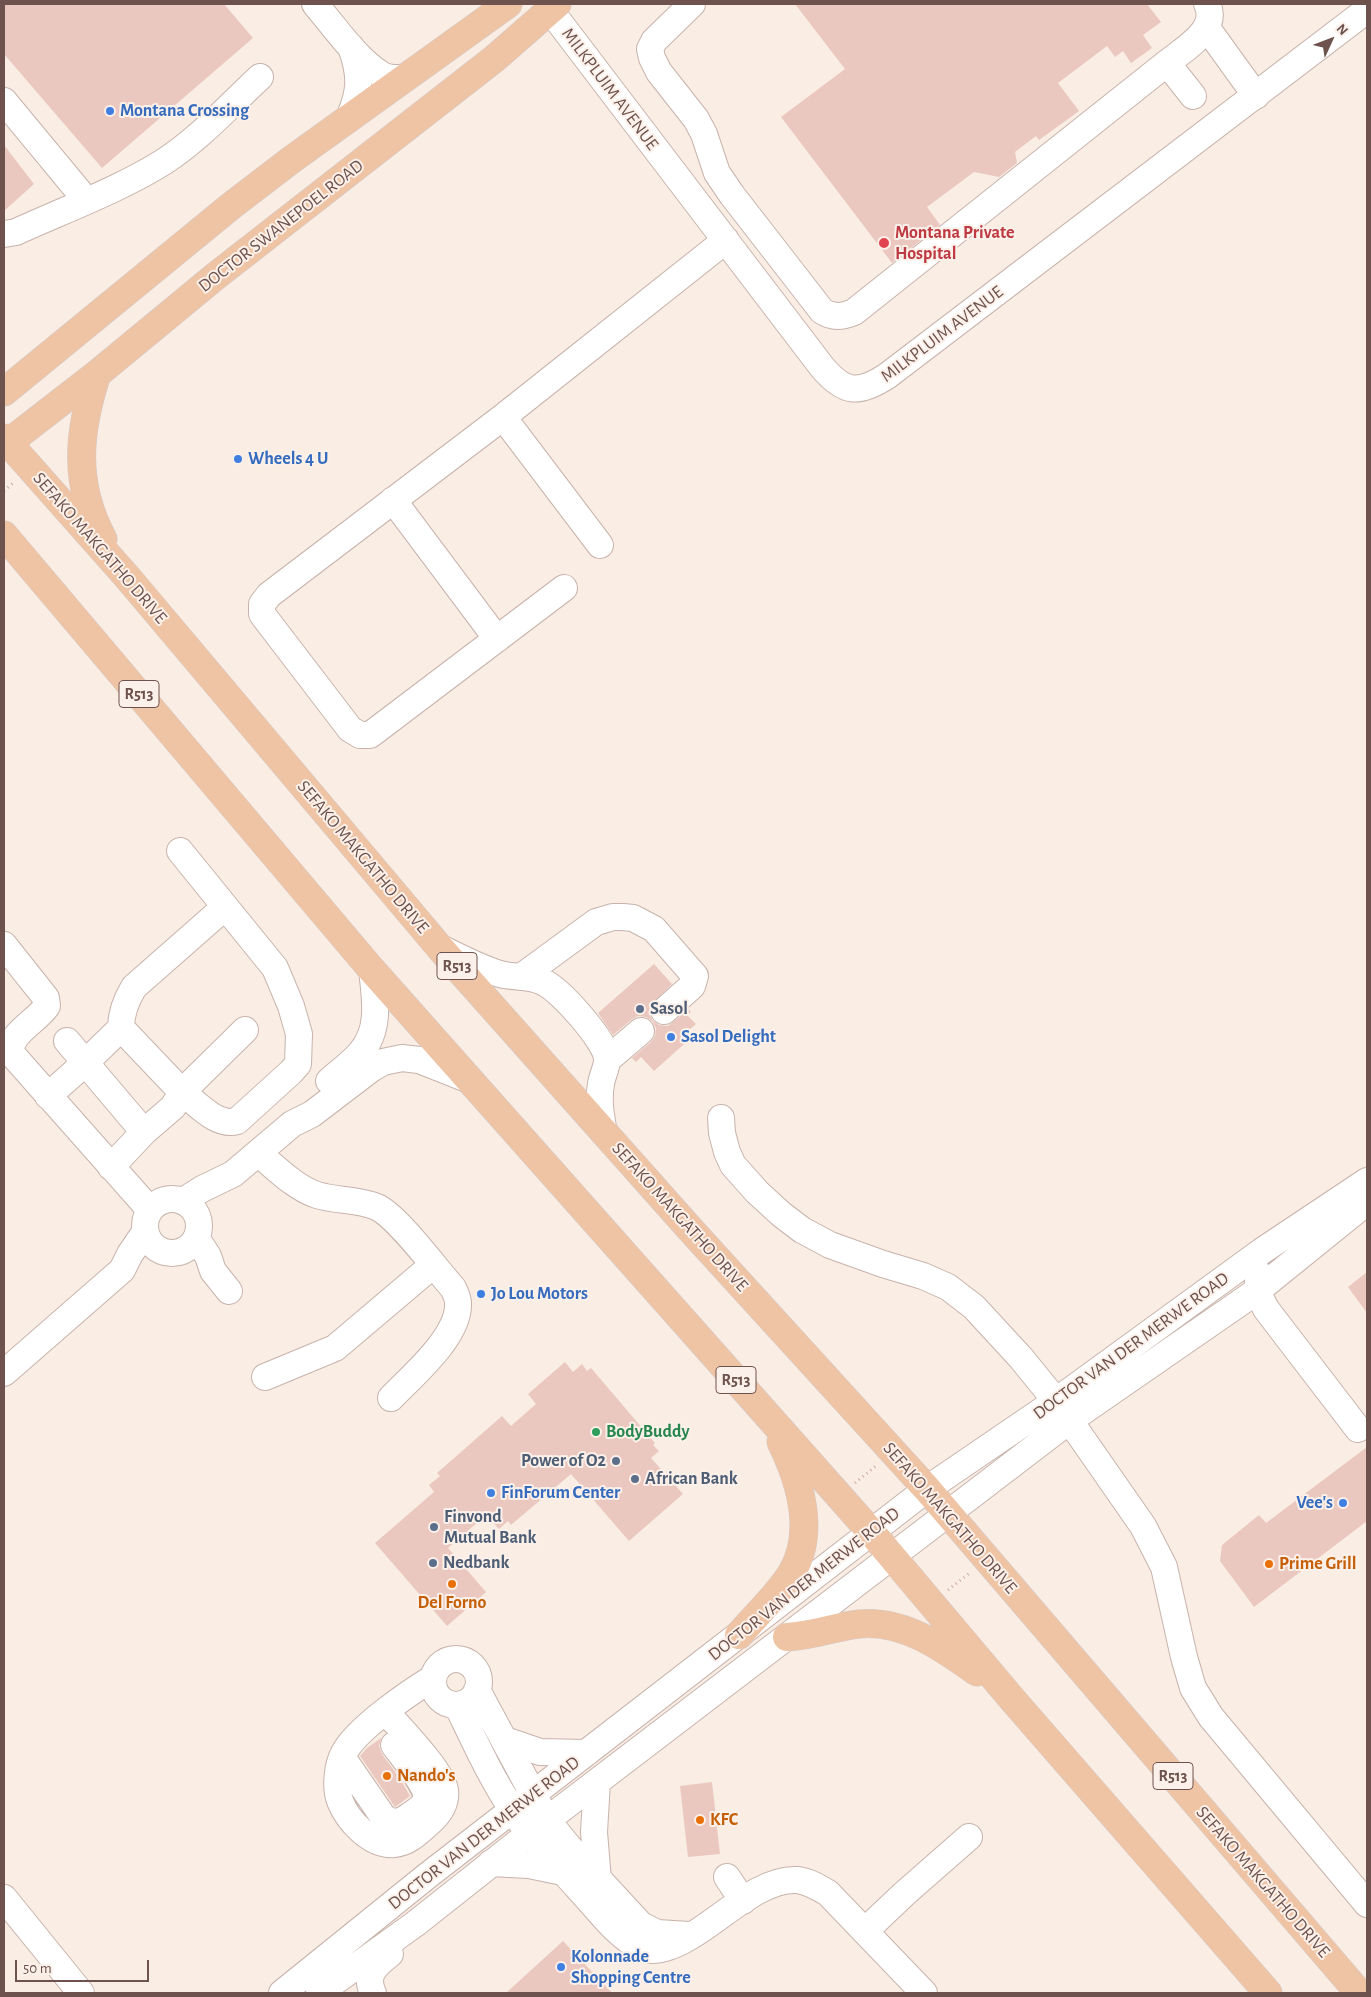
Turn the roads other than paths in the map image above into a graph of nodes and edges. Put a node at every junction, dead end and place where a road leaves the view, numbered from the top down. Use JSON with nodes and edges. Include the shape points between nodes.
{"nodes":[{"id":1,"x":315,"y":4,"type":"edge"},
{"id":2,"x":508,"y":4,"type":"edge"},
{"id":3,"x":692,"y":4,"type":"edge"},
{"id":4,"x":546,"y":5,"type":"edge"},
{"id":5,"x":1367,"y":10,"type":"edge"},
{"id":6,"x":1204,"y":23,"type":"edge"},
{"id":7,"x":350,"y":46,"type":"junction"},
{"id":8,"x":1167,"y":63,"type":"junction"},
{"id":9,"x":260,"y":77,"type":"dead end"},
{"id":10,"x":405,"y":78,"type":"junction"},
{"id":11,"x":1193,"y":96,"type":"dead end"},
{"id":12,"x":1252,"y":99,"type":"junction"},
{"id":13,"x":4,"y":100,"type":"edge"},
{"id":14,"x":349,"y":118,"type":"junction"},
{"id":15,"x":269,"y":177,"type":"junction"},
{"id":16,"x":86,"y":200,"type":"junction"},
{"id":17,"x":4,"y":234,"type":"edge"},
{"id":18,"x":726,"y":240,"type":"junction"},
{"id":19,"x":97,"y":374,"type":"junction"},
{"id":20,"x":4,"y":392,"type":"edge"},
{"id":21,"x":503,"y":417,"type":"junction"},
{"id":22,"x":5,"y":442,"type":"edge"},
{"id":23,"x":393,"y":500,"type":"junction"},
{"id":24,"x":4,"y":535,"type":"edge"},
{"id":25,"x":600,"y":545,"type":"dead end"},
{"id":26,"x":4,"y":556,"type":"edge"},
{"id":27,"x":128,"y":578,"type":"junction"},
{"id":28,"x":564,"y":588,"type":"dead end"},
{"id":29,"x":71,"y":614,"type":"junction"},
{"id":30,"x":497,"y":639,"type":"junction"},
{"id":31,"x":180,"y":851,"type":"dead end"},
{"id":32,"x":225,"y":907,"type":"junction"},
{"id":33,"x":4,"y":945,"type":"edge"},
{"id":34,"x":440,"y":948,"type":"junction"},
{"id":35,"x":372,"y":970,"type":"junction"},
{"id":36,"x":521,"y":977,"type":"junction"},
{"id":37,"x":664,"y":1011,"type":"dead end"},
{"id":38,"x":121,"y":1028,"type":"junction"},
{"id":39,"x":245,"y":1030,"type":"dead end"},
{"id":40,"x":641,"y":1031,"type":"dead end"},
{"id":41,"x":67,"y":1041,"type":"dead end"},
{"id":42,"x":607,"y":1060,"type":"junction"},
{"id":43,"x":85,"y":1063,"type":"junction"},
{"id":44,"x":467,"y":1079,"type":"junction"},
{"id":45,"x":182,"y":1092,"type":"junction"},
{"id":46,"x":48,"y":1096,"type":"junction"},
{"id":47,"x":721,"y":1118,"type":"dead end"},
{"id":48,"x":292,"y":1124,"type":"junction"},
{"id":49,"x":144,"y":1132,"type":"junction"},
{"id":50,"x":604,"y":1133,"type":"junction"},
{"id":51,"x":258,"y":1153,"type":"junction"},
{"id":52,"x":111,"y":1167,"type":"junction"},
{"id":53,"x":1367,"y":1181,"type":"edge"},
{"id":54,"x":1367,"y":1202,"type":"edge"},
{"id":55,"x":148,"y":1221,"type":"junction"},
{"id":56,"x":185,"y":1232,"type":"junction"},
{"id":57,"x":1262,"y":1251,"type":"junction"},
{"id":58,"x":433,"y":1265,"type":"junction"},
{"id":59,"x":122,"y":1270,"type":"junction"},
{"id":60,"x":229,"y":1291,"type":"dead end"},
{"id":61,"x":1257,"y":1291,"type":"junction"},
{"id":62,"x":7,"y":1363,"type":"edge"},
{"id":63,"x":266,"y":1377,"type":"dead end"},
{"id":64,"x":391,"y":1398,"type":"dead end"},
{"id":65,"x":1062,"y":1411,"type":"junction"},
{"id":66,"x":771,"y":1419,"type":"junction"},
{"id":67,"x":1358,"y":1429,"type":"dead end"},
{"id":68,"x":927,"y":1489,"type":"junction"},
{"id":69,"x":948,"y":1514,"type":"junction"},
{"id":70,"x":872,"y":1533,"type":"junction"},
{"id":71,"x":892,"y":1557,"type":"junction"},
{"id":72,"x":739,"y":1635,"type":"junction"},
{"id":73,"x":787,"y":1637,"type":"junction"},
{"id":74,"x":452,"y":1693,"type":"junction"},
{"id":75,"x":1012,"y":1699,"type":"junction"},
{"id":76,"x":385,"y":1713,"type":"junction"},
{"id":77,"x":505,"y":1740,"type":"junction"},
{"id":78,"x":586,"y":1753,"type":"junction"},
{"id":79,"x":597,"y":1782,"type":"junction"},
{"id":80,"x":533,"y":1794,"type":"junction"},
{"id":81,"x":512,"y":1810,"type":"junction"},
{"id":82,"x":538,"y":1826,"type":"junction"},
{"id":83,"x":969,"y":1837,"type":"dead end"},
{"id":84,"x":491,"y":1863,"type":"junction"},
{"id":85,"x":563,"y":1872,"type":"junction"},
{"id":86,"x":727,"y":1877,"type":"dead end"},
{"id":87,"x":598,"y":1880,"type":"junction"},
{"id":88,"x":4,"y":1898,"type":"edge"},
{"id":89,"x":743,"y":1901,"type":"junction"},
{"id":90,"x":1367,"y":1904,"type":"edge"},
{"id":91,"x":415,"y":1924,"type":"junction"},
{"id":92,"x":865,"y":1931,"type":"junction"},
{"id":93,"x":695,"y":1935,"type":"junction"},
{"id":94,"x":1264,"y":1990,"type":"edge"},
{"id":95,"x":81,"y":1993,"type":"edge"},
{"id":96,"x":282,"y":1993,"type":"edge"},
{"id":97,"x":319,"y":1993,"type":"edge"},
{"id":98,"x":373,"y":1993,"type":"edge"},
{"id":99,"x":924,"y":1993,"type":"edge"},
{"id":100,"x":1358,"y":1993,"type":"edge"}],
"edges":[{"from":1,"to":7,"type":"street"},
{"from":2,"to":10,"type":"main road"},
{"from":3,"to":8,"type":"street","via":[[654,41],[650,49],[655,66],[696,119],[717,173],[732,195],[822,312],[829,316],[854,312]]},
{"from":4,"to":15,"type":"main road","via":[[307,160]]},
{"from":4,"to":18,"type":"street","name":"MILKPLUIM AVENUE"},
{"from":4,"to":19,"type":"main road","name":"DOCTOR SWANEPOEL ROAD","via":[[494,59],[217,275]]},
{"from":5,"to":12,"type":"street","name":"MILKPLUIM AVENUE"},
{"from":6,"to":8,"type":"street"},
{"from":6,"to":12,"type":"street"},
{"from":7,"to":10,"type":"street","via":[[382,75]]},
{"from":7,"to":14,"type":"street","via":[[357,64],[359,83],[357,100]]},
{"from":8,"to":11,"type":"street"},
{"from":9,"to":16,"type":"street","via":[[166,160],[128,182]]},
{"from":10,"to":14,"type":"main road"},
{"from":12,"to":18,"type":"street","name":"MILKPLUIM AVENUE","via":[[887,376],[864,388],[854,390],[833,380]]},
{"from":13,"to":16,"type":"street"},
{"from":14,"to":15,"type":"main road"},
{"from":15,"to":20,"type":"main road"},
{"from":16,"to":17,"type":"street","via":[[16,232]]},
{"from":18,"to":21,"type":"street"},
{"from":19,"to":22,"type":"main road","name":"DOCTOR SWANEPOEL ROAD"},
{"from":19,"to":27,"type":"main road","via":[[87,404],[82,440],[84,488],[96,525]]},
{"from":21,"to":23,"type":"street"},
{"from":21,"to":25,"type":"street"},
{"from":22,"to":27,"type":"main road","name":"SEFAKO MAKGATHO DRIVE","number":"R513"},
{"from":23,"to":30,"type":"street"},
{"from":23,"to":30,"type":"street","via":[[269,595],[262,604],[262,614],[279,638],[350,729],[360,735],[370,735]]},
{"from":24,"to":29,"type":"main road","number":"R513"},
{"from":26,"to":29,"type":"main road"},
{"from":27,"to":34,"type":"main road","name":"SEFAKO MAKGATHO DRIVE","number":"R513"},
{"from":28,"to":30,"type":"street"},
{"from":29,"to":35,"type":"main road","number":"R513"},
{"from":31,"to":32,"type":"street"},
{"from":32,"to":38,"type":"street","via":[[134,987],[125,1002]]},
{"from":32,"to":45,"type":"street","via":[[275,968],[299,1034],[298,1064],[237,1121],[228,1124]]},
{"from":33,"to":46,"type":"street","via":[[46,998],[47,1006],[40,1016],[10,1045],[11,1053]]},
{"from":34,"to":36,"type":"street","via":[[502,975]]},
{"from":34,"to":50,"type":"main road","name":"SEFAKO MAKGATHO DRIVE","number":"R513"},
{"from":35,"to":44,"type":"main road","number":"R513"},
{"from":35,"to":48,"type":"street","via":[[376,1012],[371,1037],[362,1052],[304,1105]]},
{"from":36,"to":37,"type":"street","via":[[596,922],[613,917],[633,918],[654,929],[695,976],[692,986]]},
{"from":36,"to":42,"type":"street","via":[[538,980],[556,990],[596,1034],[604,1046]]},
{"from":38,"to":43,"type":"street"},
{"from":38,"to":45,"type":"street"},
{"from":39,"to":45,"type":"street"},
{"from":40,"to":42,"type":"street"},
{"from":41,"to":43,"type":"street"},
{"from":42,"to":50,"type":"street","via":[[600,1094]]},
{"from":43,"to":46,"type":"street"},
{"from":43,"to":49,"type":"street"},
{"from":44,"to":48,"type":"street","via":[[418,1060],[389,1060],[371,1069],[312,1114]]},
{"from":44,"to":66,"type":"main road","number":"R513"},
{"from":45,"to":49,"type":"street","via":[[174,1107]]},
{"from":46,"to":52,"type":"street"},
{"from":47,"to":65,"type":"street","via":[[722,1133],[733,1165],[781,1214],[830,1245],[948,1287],[974,1307],[1021,1358]]},
{"from":48,"to":51,"type":"street"},
{"from":49,"to":52,"type":"street"},
{"from":50,"to":68,"type":"main road","name":"SEFAKO MAKGATHO DRIVE","number":"R513"},
{"from":51,"to":56,"type":"street","via":[[233,1174],[202,1189]]},
{"from":51,"to":58,"type":"street","via":[[291,1180],[316,1195],[378,1207],[392,1217]]},
{"from":52,"to":55,"type":"street"},
{"from":53,"to":57,"type":"street","name":"DOCTOR VAN DER MERWE ROAD"},
{"from":54,"to":61,"type":"street","name":"DOCTOR VAN DER MERWE ROAD"},
{"from":55,"to":56,"type":"street","via":[[151,1244]]},
{"from":55,"to":56,"type":"street","via":[[161,1201],[176,1199]]},
{"from":55,"to":59,"type":"street"},
{"from":56,"to":59,"type":"street","via":[[140,1264]]},
{"from":56,"to":60,"type":"street","via":[[208,1256],[212,1271]]},
{"from":57,"to":61,"type":"street"},
{"from":57,"to":65,"type":"street","name":"DOCTOR VAN DER MERWE ROAD"},
{"from":58,"to":63,"type":"street","via":[[335,1348]]},
{"from":58,"to":64,"type":"street","via":[[453,1288],[459,1302],[454,1322],[446,1341]]},
{"from":59,"to":62,"type":"street"},
{"from":61,"to":65,"type":"street","name":"DOCTOR VAN DER MERWE ROAD"},
{"from":61,"to":67,"type":"street","via":[[1266,1309]]},
{"from":65,"to":68,"type":"street","name":"DOCTOR VAN DER MERWE ROAD"},
{"from":65,"to":69,"type":"street","name":"DOCTOR VAN DER MERWE ROAD"},
{"from":65,"to":90,"type":"street","via":[[1143,1526],[1164,1567],[1193,1688],[1211,1717]]},
{"from":66,"to":70,"type":"main road","number":"R513"},
{"from":66,"to":72,"type":"main road","via":[[796,1479],[803,1514],[802,1546],[788,1578]]},
{"from":68,"to":69,"type":"main road","name":"SEFAKO MAKGATHO DRIVE","number":"R513"},
{"from":68,"to":70,"type":"street","name":"DOCTOR VAN DER MERWE ROAD"},
{"from":69,"to":71,"type":"street","name":"DOCTOR VAN DER MERWE ROAD"},
{"from":69,"to":100,"type":"main road","name":"SEFAKO MAKGATHO DRIVE","number":"R513"},
{"from":70,"to":71,"type":"main road","number":"R513"},
{"from":70,"to":72,"type":"street","name":"DOCTOR VAN DER MERWE ROAD"},
{"from":71,"to":73,"type":"street","name":"DOCTOR VAN DER MERWE ROAD"},
{"from":71,"to":75,"type":"main road","number":"R513"},
{"from":72,"to":78,"type":"street","name":"DOCTOR VAN DER MERWE ROAD"},
{"from":73,"to":75,"type":"main road","via":[[866,1624],[902,1629],[943,1648]]},
{"from":73,"to":79,"type":"street","name":"DOCTOR VAN DER MERWE ROAD"},
{"from":74,"to":76,"type":"street","via":[[413,1708]]},
{"from":74,"to":77,"type":"street"},
{"from":74,"to":81,"type":"street","via":[[490,1773]]},
{"from":75,"to":94,"type":"main road","number":"R513"},
{"from":76,"to":76,"type":"street","via":[[442,1781],[445,1791],[444,1802],[432,1820],[406,1841],[393,1844],[378,1842],[350,1818],[340,1801],[337,1783],[342,1757],[350,1743]]},
{"from":77,"to":78,"type":"street","via":[[540,1752]]},
{"from":77,"to":80,"type":"street"},
{"from":78,"to":80,"type":"street","name":"DOCTOR VAN DER MERWE ROAD"},
{"from":79,"to":82,"type":"street","name":"DOCTOR VAN DER MERWE ROAD"},
{"from":79,"to":87,"type":"street","via":[[594,1832]]},
{"from":80,"to":81,"type":"street","name":"DOCTOR VAN DER MERWE ROAD"},
{"from":80,"to":82,"type":"street"},
{"from":81,"to":82,"type":"street"},
{"from":81,"to":96,"type":"street","name":"DOCTOR VAN DER MERWE ROAD"},
{"from":82,"to":84,"type":"street","name":"DOCTOR VAN DER MERWE ROAD"},
{"from":82,"to":85,"type":"street"},
{"from":82,"to":87,"type":"street","via":[[569,1847]]},
{"from":83,"to":92,"type":"street"},
{"from":84,"to":85,"type":"street","via":[[529,1865]]},
{"from":84,"to":91,"type":"street","name":"DOCTOR VAN DER MERWE ROAD"},
{"from":85,"to":93,"type":"street","via":[[604,1917],[635,1944],[649,1950],[662,1950]]},
{"from":86,"to":89,"type":"street"},
{"from":87,"to":93,"type":"street","via":[[641,1925],[657,1934]]},
{"from":88,"to":95,"type":"street"},
{"from":89,"to":92,"type":"street","via":[[772,1884],[799,1880],[828,1893]]},
{"from":89,"to":93,"type":"street"},
{"from":91,"to":97,"type":"street","name":"DOCTOR VAN DER MERWE ROAD"},
{"from":91,"to":98,"type":"street","via":[[410,1937],[374,1968],[369,1980]]},
{"from":92,"to":99,"type":"street"}]}
